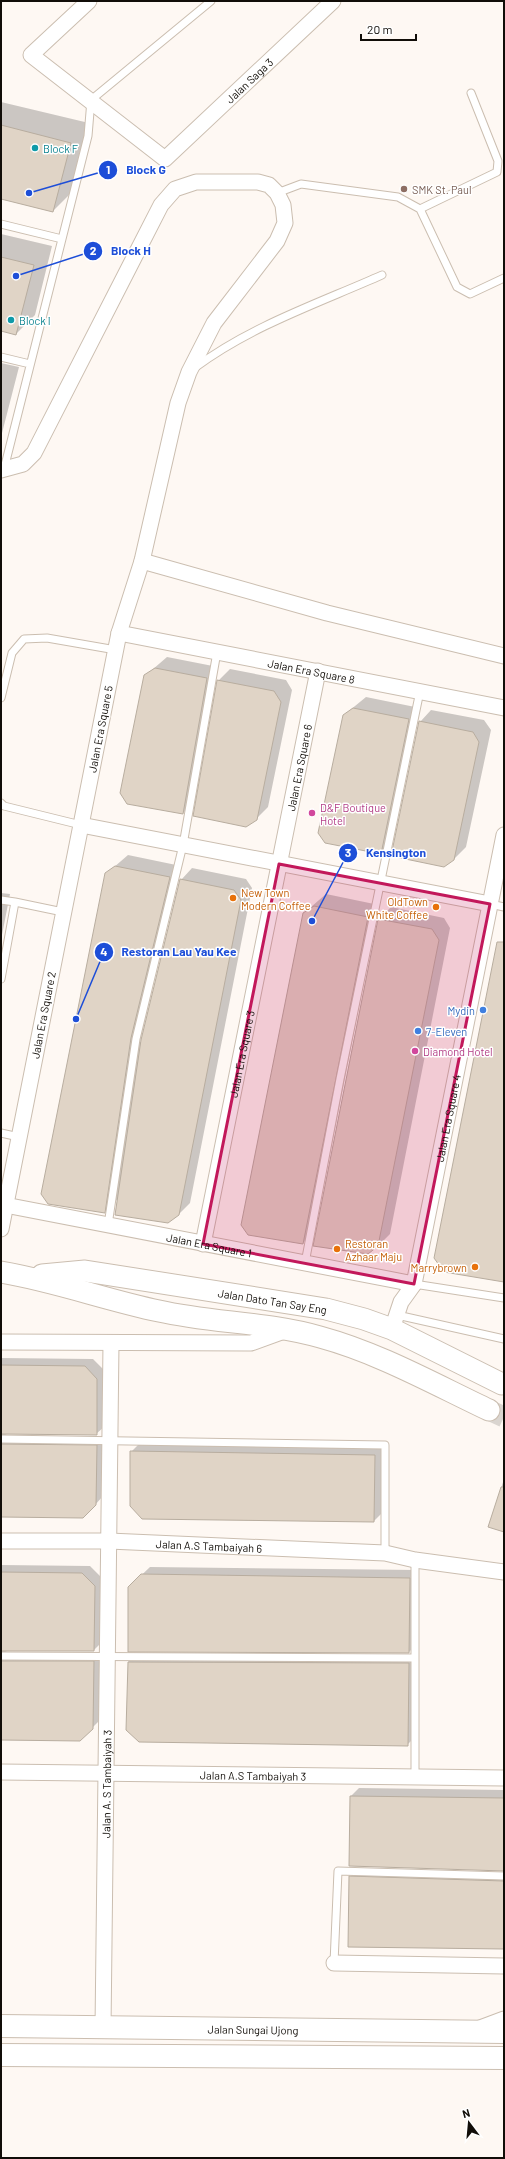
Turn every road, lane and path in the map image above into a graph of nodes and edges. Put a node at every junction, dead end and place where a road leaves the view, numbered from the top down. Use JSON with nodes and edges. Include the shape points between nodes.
{"nodes":[{"id":1,"x":90,"y":1,"type":"edge"},
{"id":2,"x":210,"y":1,"type":"edge"},
{"id":3,"x":333,"y":1,"type":"edge"},
{"id":4,"x":471,"y":93,"type":"dead end"},
{"id":5,"x":91,"y":100,"type":"junction"},
{"id":6,"x":277,"y":192,"type":"junction"},
{"id":7,"x":420,"y":209,"type":"junction"},
{"id":8,"x":1,"y":224,"type":"edge"},
{"id":9,"x":62,"y":239,"type":"junction"},
{"id":10,"x":382,"y":275,"type":"dead end"},
{"id":11,"x":504,"y":278,"type":"edge"},
{"id":12,"x":1,"y":357,"type":"edge"},
{"id":13,"x":30,"y":364,"type":"junction"},
{"id":14,"x":189,"y":372,"type":"junction"},
{"id":15,"x":2,"y":470,"type":"edge"},
{"id":16,"x":142,"y":561,"type":"junction"},
{"id":17,"x":119,"y":633,"type":"junction"},
{"id":18,"x":116,"y":650,"type":"junction"},
{"id":19,"x":217,"y":652,"type":"junction"},
{"id":20,"x":504,"y":656,"type":"edge"},
{"id":21,"x":318,"y":671,"type":"junction"},
{"id":22,"x":420,"y":691,"type":"junction"},
{"id":23,"x":1,"y":698,"type":"edge"},
{"id":24,"x":504,"y":708,"type":"edge"},
{"id":25,"x":1,"y":803,"type":"edge"},
{"id":26,"x":80,"y":825,"type":"junction"},
{"id":27,"x":504,"y":835,"type":"edge"},
{"id":28,"x":183,"y":845,"type":"junction"},
{"id":29,"x":279,"y":864,"type":"junction"},
{"id":30,"x":381,"y":883,"type":"junction"},
{"id":31,"x":1,"y":900,"type":"edge"},
{"id":32,"x":15,"y":902,"type":"junction"},
{"id":33,"x":497,"y":906,"type":"edge"},
{"id":34,"x":63,"y":912,"type":"junction"},
{"id":35,"x":1,"y":979,"type":"edge"},
{"id":36,"x":1,"y":1133,"type":"edge"},
{"id":37,"x":19,"y":1137,"type":"junction"},
{"id":38,"x":3,"y":1205,"type":"edge"},
{"id":39,"x":108,"y":1225,"type":"junction"},
{"id":40,"x":1,"y":1228,"type":"edge"},
{"id":41,"x":203,"y":1244,"type":"junction"},
{"id":42,"x":305,"y":1263,"type":"junction"},
{"id":43,"x":1,"y":1272,"type":"edge"},
{"id":44,"x":28,"y":1277,"type":"junction"},
{"id":45,"x":414,"y":1284,"type":"junction"},
{"id":46,"x":504,"y":1298,"type":"edge"},
{"id":47,"x":394,"y":1322,"type":"junction"},
{"id":48,"x":290,"y":1329,"type":"junction"},
{"id":49,"x":504,"y":1339,"type":"edge"},
{"id":50,"x":1,"y":1342,"type":"edge"},
{"id":51,"x":111,"y":1343,"type":"junction"},
{"id":52,"x":502,"y":1384,"type":"dead end"},
{"id":53,"x":489,"y":1410,"type":"tunnel mouth"},
{"id":54,"x":1,"y":1439,"type":"edge"},
{"id":55,"x":110,"y":1440,"type":"junction"},
{"id":56,"x":1,"y":1541,"type":"edge"},
{"id":57,"x":109,"y":1541,"type":"junction"},
{"id":58,"x":385,"y":1553,"type":"junction"},
{"id":59,"x":415,"y":1560,"type":"junction"},
{"id":60,"x":504,"y":1572,"type":"edge"},
{"id":61,"x":1,"y":1656,"type":"edge"},
{"id":62,"x":108,"y":1657,"type":"junction"},
{"id":63,"x":415,"y":1658,"type":"junction"},
{"id":64,"x":1,"y":1772,"type":"edge"},
{"id":65,"x":107,"y":1773,"type":"junction"},
{"id":66,"x":415,"y":1777,"type":"junction"},
{"id":67,"x":504,"y":1778,"type":"edge"},
{"id":68,"x":504,"y":1876,"type":"edge"},
{"id":69,"x":334,"y":1963,"type":"joint"},
{"id":70,"x":504,"y":1966,"type":"edge"},
{"id":71,"x":504,"y":2019,"type":"edge"},
{"id":72,"x":1,"y":2026,"type":"edge"},
{"id":73,"x":103,"y":2028,"type":"junction"},
{"id":74,"x":469,"y":2032,"type":"junction"},
{"id":75,"x":504,"y":2032,"type":"edge"},
{"id":76,"x":1,"y":2055,"type":"edge"},
{"id":77,"x":504,"y":2058,"type":"edge"}],
"edges":[{"from":1,"to":5,"type":"street","via":[[31,55]]},
{"from":2,"to":5,"type":"lane"},
{"from":3,"to":5,"type":"street","name":"Jalan Saga 3","via":[[166,159]]},
{"from":4,"to":7,"type":"lane","via":[[498,161],[497,172]]},
{"from":5,"to":9,"type":"lane","via":[[88,136]]},
{"from":6,"to":7,"type":"lane","via":[[301,184],[398,197]]},
{"from":6,"to":14,"type":"street","name":"Jalan Era Square 5","via":[[283,205],[285,223],[277,241],[214,322]]},
{"from":6,"to":15,"type":"street","via":[[269,185],[258,182],[196,182],[175,189],[161,205],[34,453],[23,464]]},
{"from":7,"to":11,"type":"lane","via":[[457,287],[470,294]]},
{"from":8,"to":9,"type":"lane"},
{"from":9,"to":13,"type":"lane"},
{"from":10,"to":14,"type":"lane","via":[[256,330],[218,351]]},
{"from":12,"to":13,"type":"lane"},
{"from":13,"to":15,"type":"lane"},
{"from":14,"to":16,"type":"street","name":"Jalan Era Square 5","via":[[178,403]]},
{"from":16,"to":17,"type":"street","name":"Jalan Era Square 5"},
{"from":16,"to":20,"type":"street","via":[[327,613]]},
{"from":17,"to":18,"type":"street","name":"Jalan Era Square 5"},
{"from":17,"to":19,"type":"street","name":"Jalan Era Square 8"},
{"from":18,"to":23,"type":"lane","via":[[47,638],[24,639],[12,653]]},
{"from":18,"to":26,"type":"street","name":"Jalan Era Square 5"},
{"from":19,"to":21,"type":"street","name":"Jalan Era Square 8"},
{"from":19,"to":28,"type":"lane"},
{"from":21,"to":22,"type":"street","name":"Jalan Era Square 8"},
{"from":21,"to":29,"type":"street","name":"Jalan Era Square 6"},
{"from":22,"to":24,"type":"street","name":"Jalan Era Square 8"},
{"from":22,"to":30,"type":"lane"},
{"from":25,"to":26,"type":"lane","via":[[4,806]]},
{"from":26,"to":28,"type":"street"},
{"from":26,"to":34,"type":"street","name":"Jalan Era Square 2"},
{"from":27,"to":33,"type":"street","name":"Jalan Era Square 4"},
{"from":28,"to":29,"type":"street"},
{"from":28,"to":39,"type":"lane","via":[[136,1039]]},
{"from":29,"to":30,"type":"street"},
{"from":29,"to":41,"type":"street","name":"Jalan Era Square 3"},
{"from":30,"to":33,"type":"street"},
{"from":30,"to":42,"type":"lane"},
{"from":31,"to":32,"type":"lane"},
{"from":32,"to":34,"type":"lane"},
{"from":32,"to":35,"type":"lane"},
{"from":33,"to":45,"type":"street","name":"Jalan Era Square 4"},
{"from":34,"to":37,"type":"street","name":"Jalan Era Square 2"},
{"from":36,"to":37,"type":"lane"},
{"from":37,"to":38,"type":"street","name":"Jalan Era Square 2"},
{"from":38,"to":39,"type":"street","name":"Jalan Era Square 1"},
{"from":38,"to":40,"type":"street","name":"Jalan Era Square 2"},
{"from":39,"to":41,"type":"street","name":"Jalan Era Square 1"},
{"from":41,"to":42,"type":"street","name":"Jalan Era Square 1"},
{"from":42,"to":45,"type":"street","name":"Jalan Era Square 1"},
{"from":43,"to":44,"type":"street","name":"Jalan Dato Tan Say Eng"},
{"from":44,"to":47,"type":"street","name":"Jalan Dato Tan Say Eng","via":[[85,1271]]},
{"from":44,"to":48,"type":"street","name":"Jalan Dato Tan Say Eng","via":[[160,1312]]},
{"from":45,"to":46,"type":"lane"},
{"from":45,"to":47,"type":"street","via":[[401,1302]]},
{"from":47,"to":49,"type":"lane"},
{"from":47,"to":52,"type":"street","name":"Jalan Dato Tan Say Eng"},
{"from":48,"to":51,"type":"street","via":[[250,1343]]},
{"from":48,"to":53,"type":"street","name":"Jalan Dato Tan Say Eng","via":[[380,1358]]},
{"from":50,"to":51,"type":"street"},
{"from":51,"to":55,"type":"street","name":"Jalan A. S Tambaiyah 3"},
{"from":54,"to":55,"type":"lane"},
{"from":55,"to":57,"type":"street","name":"Jalan A. S Tambaiyah 3"},
{"from":55,"to":58,"type":"lane","via":[[385,1445]]},
{"from":56,"to":57,"type":"street","name":"Jalan A.S Tambaiyah 6"},
{"from":57,"to":58,"type":"street","name":"Jalan A.S Tambaiyah 6"},
{"from":57,"to":62,"type":"street","name":"Jalan A. S Tambaiyah 3"},
{"from":58,"to":59,"type":"street","name":"Jalan A.S Tambaiyah 6"},
{"from":59,"to":60,"type":"street","name":"Jalan A.S Tambaiyah 6"},
{"from":59,"to":63,"type":"lane"},
{"from":61,"to":62,"type":"lane"},
{"from":62,"to":63,"type":"lane"},
{"from":62,"to":65,"type":"street","name":"Jalan A. S Tambaiyah 3"},
{"from":63,"to":66,"type":"lane"},
{"from":64,"to":65,"type":"street","name":"Jalan A.S Tambaiyah 3"},
{"from":65,"to":66,"type":"street","name":"Jalan A.S Tambaiyah 3"},
{"from":65,"to":73,"type":"street","name":"Jalan A. S Tambaiyah 3"},
{"from":66,"to":67,"type":"street","name":"Jalan A.S Tambaiyah 3"},
{"from":68,"to":69,"type":"lane","via":[[338,1871]]},
{"from":69,"to":70,"type":"street"},
{"from":71,"to":74,"type":"street"},
{"from":72,"to":73,"type":"highway","name":"Jalan Sungai Ujong"},
{"from":73,"to":74,"type":"highway","name":"Jalan Sungai Ujong"},
{"from":74,"to":75,"type":"highway","name":"Jalan Sungai Ujong"},
{"from":76,"to":77,"type":"highway"}]}
